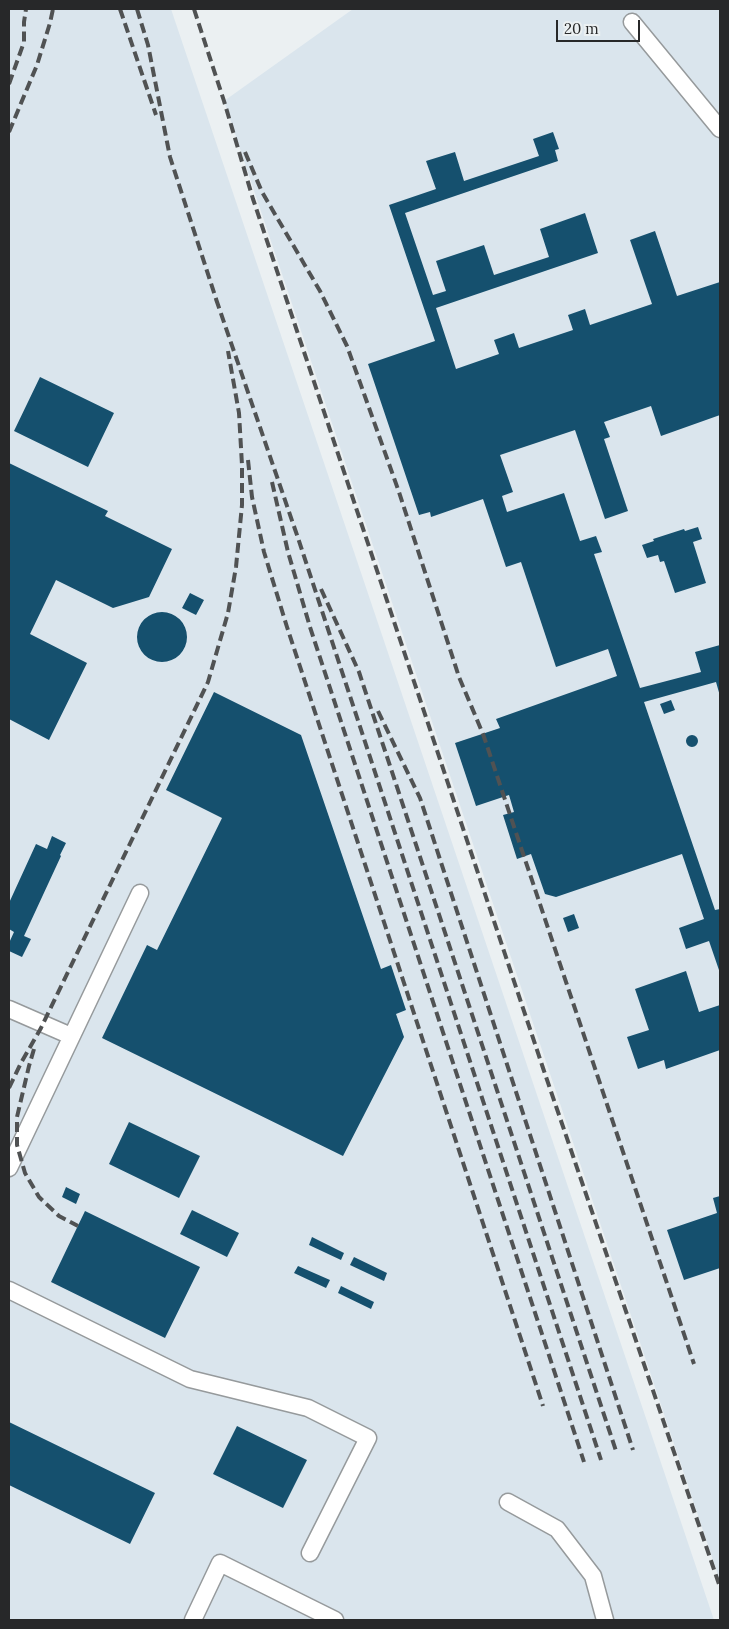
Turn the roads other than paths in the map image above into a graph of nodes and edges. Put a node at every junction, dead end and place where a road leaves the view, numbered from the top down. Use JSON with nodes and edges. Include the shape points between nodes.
{"nodes":[{"id":1,"x":632,"y":22,"type":"dead end"},
{"id":2,"x":720,"y":129,"type":"edge"},
{"id":3,"x":140,"y":893,"type":"dead end"},
{"id":4,"x":9,"y":1009,"type":"edge"},
{"id":5,"x":71,"y":1036,"type":"junction"},
{"id":6,"x":9,"y":1168,"type":"edge"},
{"id":7,"x":9,"y":1290,"type":"edge"},
{"id":8,"x":508,"y":1502,"type":"dead end"},
{"id":9,"x":310,"y":1553,"type":"dead end"},
{"id":10,"x":193,"y":1620,"type":"edge"},
{"id":11,"x":335,"y":1620,"type":"edge"},
{"id":12,"x":605,"y":1620,"type":"edge"}],
"edges":[{"from":1,"to":2,"type":"lane"},
{"from":3,"to":5,"type":"lane"},
{"from":4,"to":5,"type":"lane"},
{"from":5,"to":6,"type":"lane"},
{"from":7,"to":9,"type":"lane","via":[[190,1379],[308,1408],[368,1438]]},
{"from":8,"to":12,"type":"lane","via":[[557,1529],[593,1576]]},
{"from":10,"to":11,"type":"lane","via":[[220,1563]]}]}
